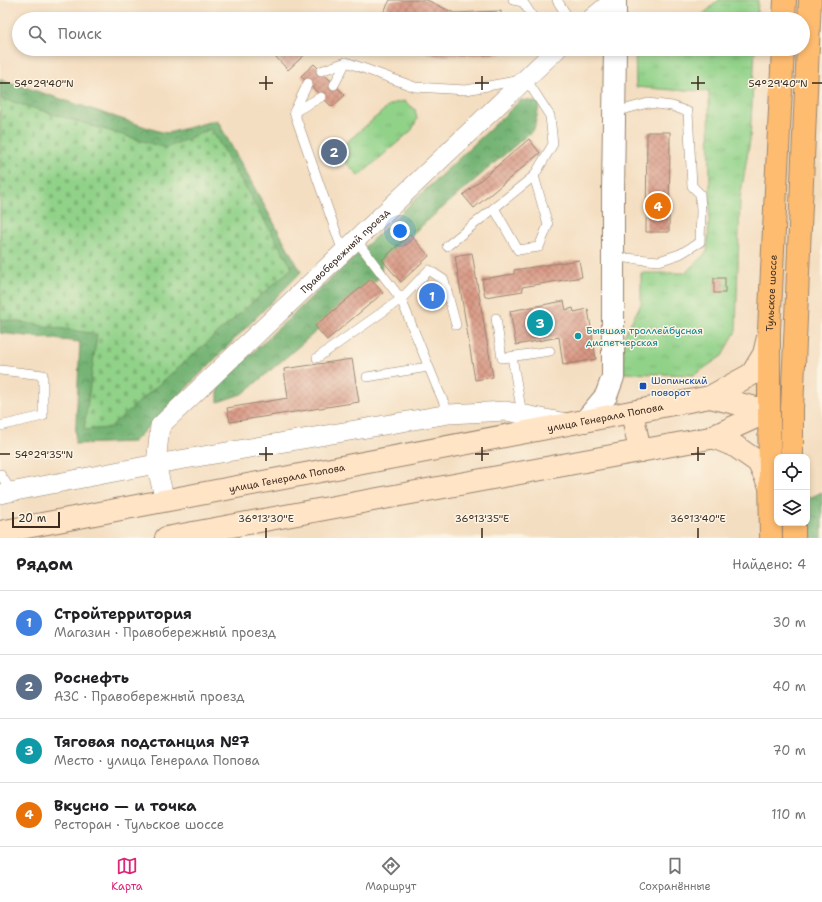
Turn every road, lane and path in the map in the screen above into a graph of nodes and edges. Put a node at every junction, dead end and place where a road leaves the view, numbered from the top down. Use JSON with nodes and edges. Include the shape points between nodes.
{"nodes":[{"id":1,"x":513,"y":0,"type":"edge"},
{"id":2,"x":557,"y":0,"type":"edge"},
{"id":3,"x":614,"y":0,"type":"edge"},
{"id":4,"x":785,"y":0,"type":"edge"},
{"id":5,"x":810,"y":0,"type":"edge"},
{"id":6,"x":529,"y":12,"type":"edge"},
{"id":7,"x":565,"y":12,"type":"edge"},
{"id":8,"x":599,"y":12,"type":"edge"},
{"id":9,"x":615,"y":12,"type":"edge"},
{"id":10,"x":784,"y":12,"type":"edge"},
{"id":11,"x":809,"y":12,"type":"edge"},
{"id":12,"x":548,"y":56,"type":"edge"},
{"id":13,"x":615,"y":56,"type":"edge"},
{"id":14,"x":783,"y":56,"type":"edge"},
{"id":15,"x":808,"y":56,"type":"edge"},
{"id":16,"x":346,"y":62,"type":"junction"},
{"id":17,"x":321,"y":71,"type":"dead end"},
{"id":18,"x":526,"y":79,"type":"junction"},
{"id":19,"x":308,"y":83,"type":"dead end"},
{"id":20,"x":334,"y":85,"type":"dead end"},
{"id":21,"x":321,"y":96,"type":"dead end"},
{"id":22,"x":294,"y":112,"type":"junction"},
{"id":23,"x":614,"y":112,"type":"junction"},
{"id":24,"x":534,"y":176,"type":"junction"},
{"id":25,"x":494,"y":208,"type":"junction"},
{"id":26,"x":349,"y":246,"type":"junction"},
{"id":27,"x":447,"y":246,"type":"dead end"},
{"id":28,"x":614,"y":257,"type":"junction"},
{"id":29,"x":401,"y":299,"type":"junction"},
{"id":30,"x":496,"y":318,"type":"dead end"},
{"id":31,"x":456,"y":325,"type":"dead end"},
{"id":32,"x":769,"y":330,"type":"junction"},
{"id":33,"x":550,"y":351,"type":"dead end"},
{"id":34,"x":512,"y":356,"type":"junction"},
{"id":35,"x":317,"y":358,"type":"dead end"},
{"id":36,"x":428,"y":367,"type":"junction"},
{"id":37,"x":0,"y":370,"type":"edge"},
{"id":38,"x":367,"y":377,"type":"dead end"},
{"id":39,"x":710,"y":397,"type":"junction"},
{"id":40,"x":792,"y":409,"type":"junction"},
{"id":41,"x":769,"y":411,"type":"junction"},
{"id":42,"x":632,"y":412,"type":"junction"},
{"id":43,"x":449,"y":414,"type":"junction"},
{"id":44,"x":522,"y":414,"type":"junction"},
{"id":45,"x":577,"y":422,"type":"junction"},
{"id":46,"x":0,"y":426,"type":"edge"},
{"id":47,"x":713,"y":437,"type":"junction"},
{"id":48,"x":640,"y":451,"type":"junction"},
{"id":49,"x":792,"y":454,"type":"edge"},
{"id":50,"x":156,"y":464,"type":"junction"},
{"id":51,"x":0,"y":474,"type":"edge"},
{"id":52,"x":769,"y":484,"type":"junction"},
{"id":53,"x":6,"y":493,"type":"edge"},
{"id":54,"x":165,"y":500,"type":"junction"},
{"id":55,"x":794,"y":526,"type":"edge"},
{"id":56,"x":0,"y":532,"type":"edge"},
{"id":57,"x":166,"y":538,"type":"edge"},
{"id":58,"x":771,"y":538,"type":"edge"},
{"id":59,"x":794,"y":538,"type":"edge"}],
"edges":[{"from":1,"to":6,"type":"lane","via":[[523,2]]},
{"from":2,"to":7,"type":"lane"},
{"from":3,"to":8,"type":"street"},
{"from":3,"to":9,"type":"street"},
{"from":4,"to":10,"type":"main road"},
{"from":5,"to":11,"type":"main road"},
{"from":12,"to":18,"type":"street","name":"Правобережный проезд"},
{"from":13,"to":23,"type":"street"},
{"from":14,"to":32,"type":"main road","name":"Тульское шоссе"},
{"from":15,"to":40,"type":"main road"},
{"from":16,"to":17,"type":"lane"},
{"from":16,"to":18,"type":"lane","via":[[415,87],[466,90]]},
{"from":16,"to":20,"type":"lane"},
{"from":18,"to":24,"type":"lane","via":[[550,116],[553,144]]},
{"from":18,"to":26,"type":"street","name":"Правобережный проезд"},
{"from":19,"to":22,"type":"lane"},
{"from":21,"to":22,"type":"lane"},
{"from":22,"to":26,"type":"lane"},
{"from":23,"to":28,"type":"street"},
{"from":23,"to":28,"type":"lane","via":[[648,103],[672,106],[688,112],[692,186],[700,194],[701,211],[700,242],[680,254],[659,261]]},
{"from":24,"to":25,"type":"lane"},
{"from":24,"to":25,"type":"lane","via":[[548,225],[539,247],[518,250]]},
{"from":25,"to":27,"type":"lane"},
{"from":26,"to":29,"type":"lane"},
{"from":26,"to":50,"type":"street","name":"Правобережный проезд","via":[[160,426]]},
{"from":28,"to":45,"type":"street","via":[[613,377],[606,396]]},
{"from":29,"to":31,"type":"lane","via":[[429,270],[444,280]]},
{"from":29,"to":35,"type":"lane"},
{"from":29,"to":36,"type":"lane"},
{"from":30,"to":34,"type":"lane","via":[[502,358]]},
{"from":32,"to":39,"type":"main road","via":[[764,354],[752,374]]},
{"from":32,"to":41,"type":"main road","name":"Тульское шоссе"},
{"from":33,"to":34,"type":"lane"},
{"from":34,"to":44,"type":"lane"},
{"from":36,"to":38,"type":"lane"},
{"from":36,"to":43,"type":"lane"},
{"from":37,"to":46,"type":"lane","via":[[43,376],[43,416]]},
{"from":39,"to":41,"type":"main road","name":"улица Генерала Попова"},
{"from":39,"to":42,"type":"main road","name":"улица Генерала Попова"},
{"from":40,"to":41,"type":"main road"},
{"from":40,"to":49,"type":"main road"},
{"from":41,"to":47,"type":"main road"},
{"from":41,"to":52,"type":"main road","name":"Тульское шоссе"},
{"from":42,"to":45,"type":"main road","name":"улица Генерала Попова"},
{"from":42,"to":48,"type":"main road"},
{"from":43,"to":44,"type":"street","via":[[506,411]]},
{"from":43,"to":50,"type":"street"},
{"from":44,"to":45,"type":"street"},
{"from":45,"to":54,"type":"main road","name":"улица Генерала Попова"},
{"from":47,"to":48,"type":"main road"},
{"from":47,"to":52,"type":"main road","via":[[735,446],[758,462]]},
{"from":48,"to":57,"type":"main road"},
{"from":50,"to":53,"type":"street"},
{"from":50,"to":54,"type":"street"},
{"from":51,"to":53,"type":"lane"},
{"from":52,"to":58,"type":"main road","name":"Тульское шоссе"},
{"from":54,"to":56,"type":"main road","name":"улица Генерала Попова"},
{"from":55,"to":59,"type":"main road"}]}
